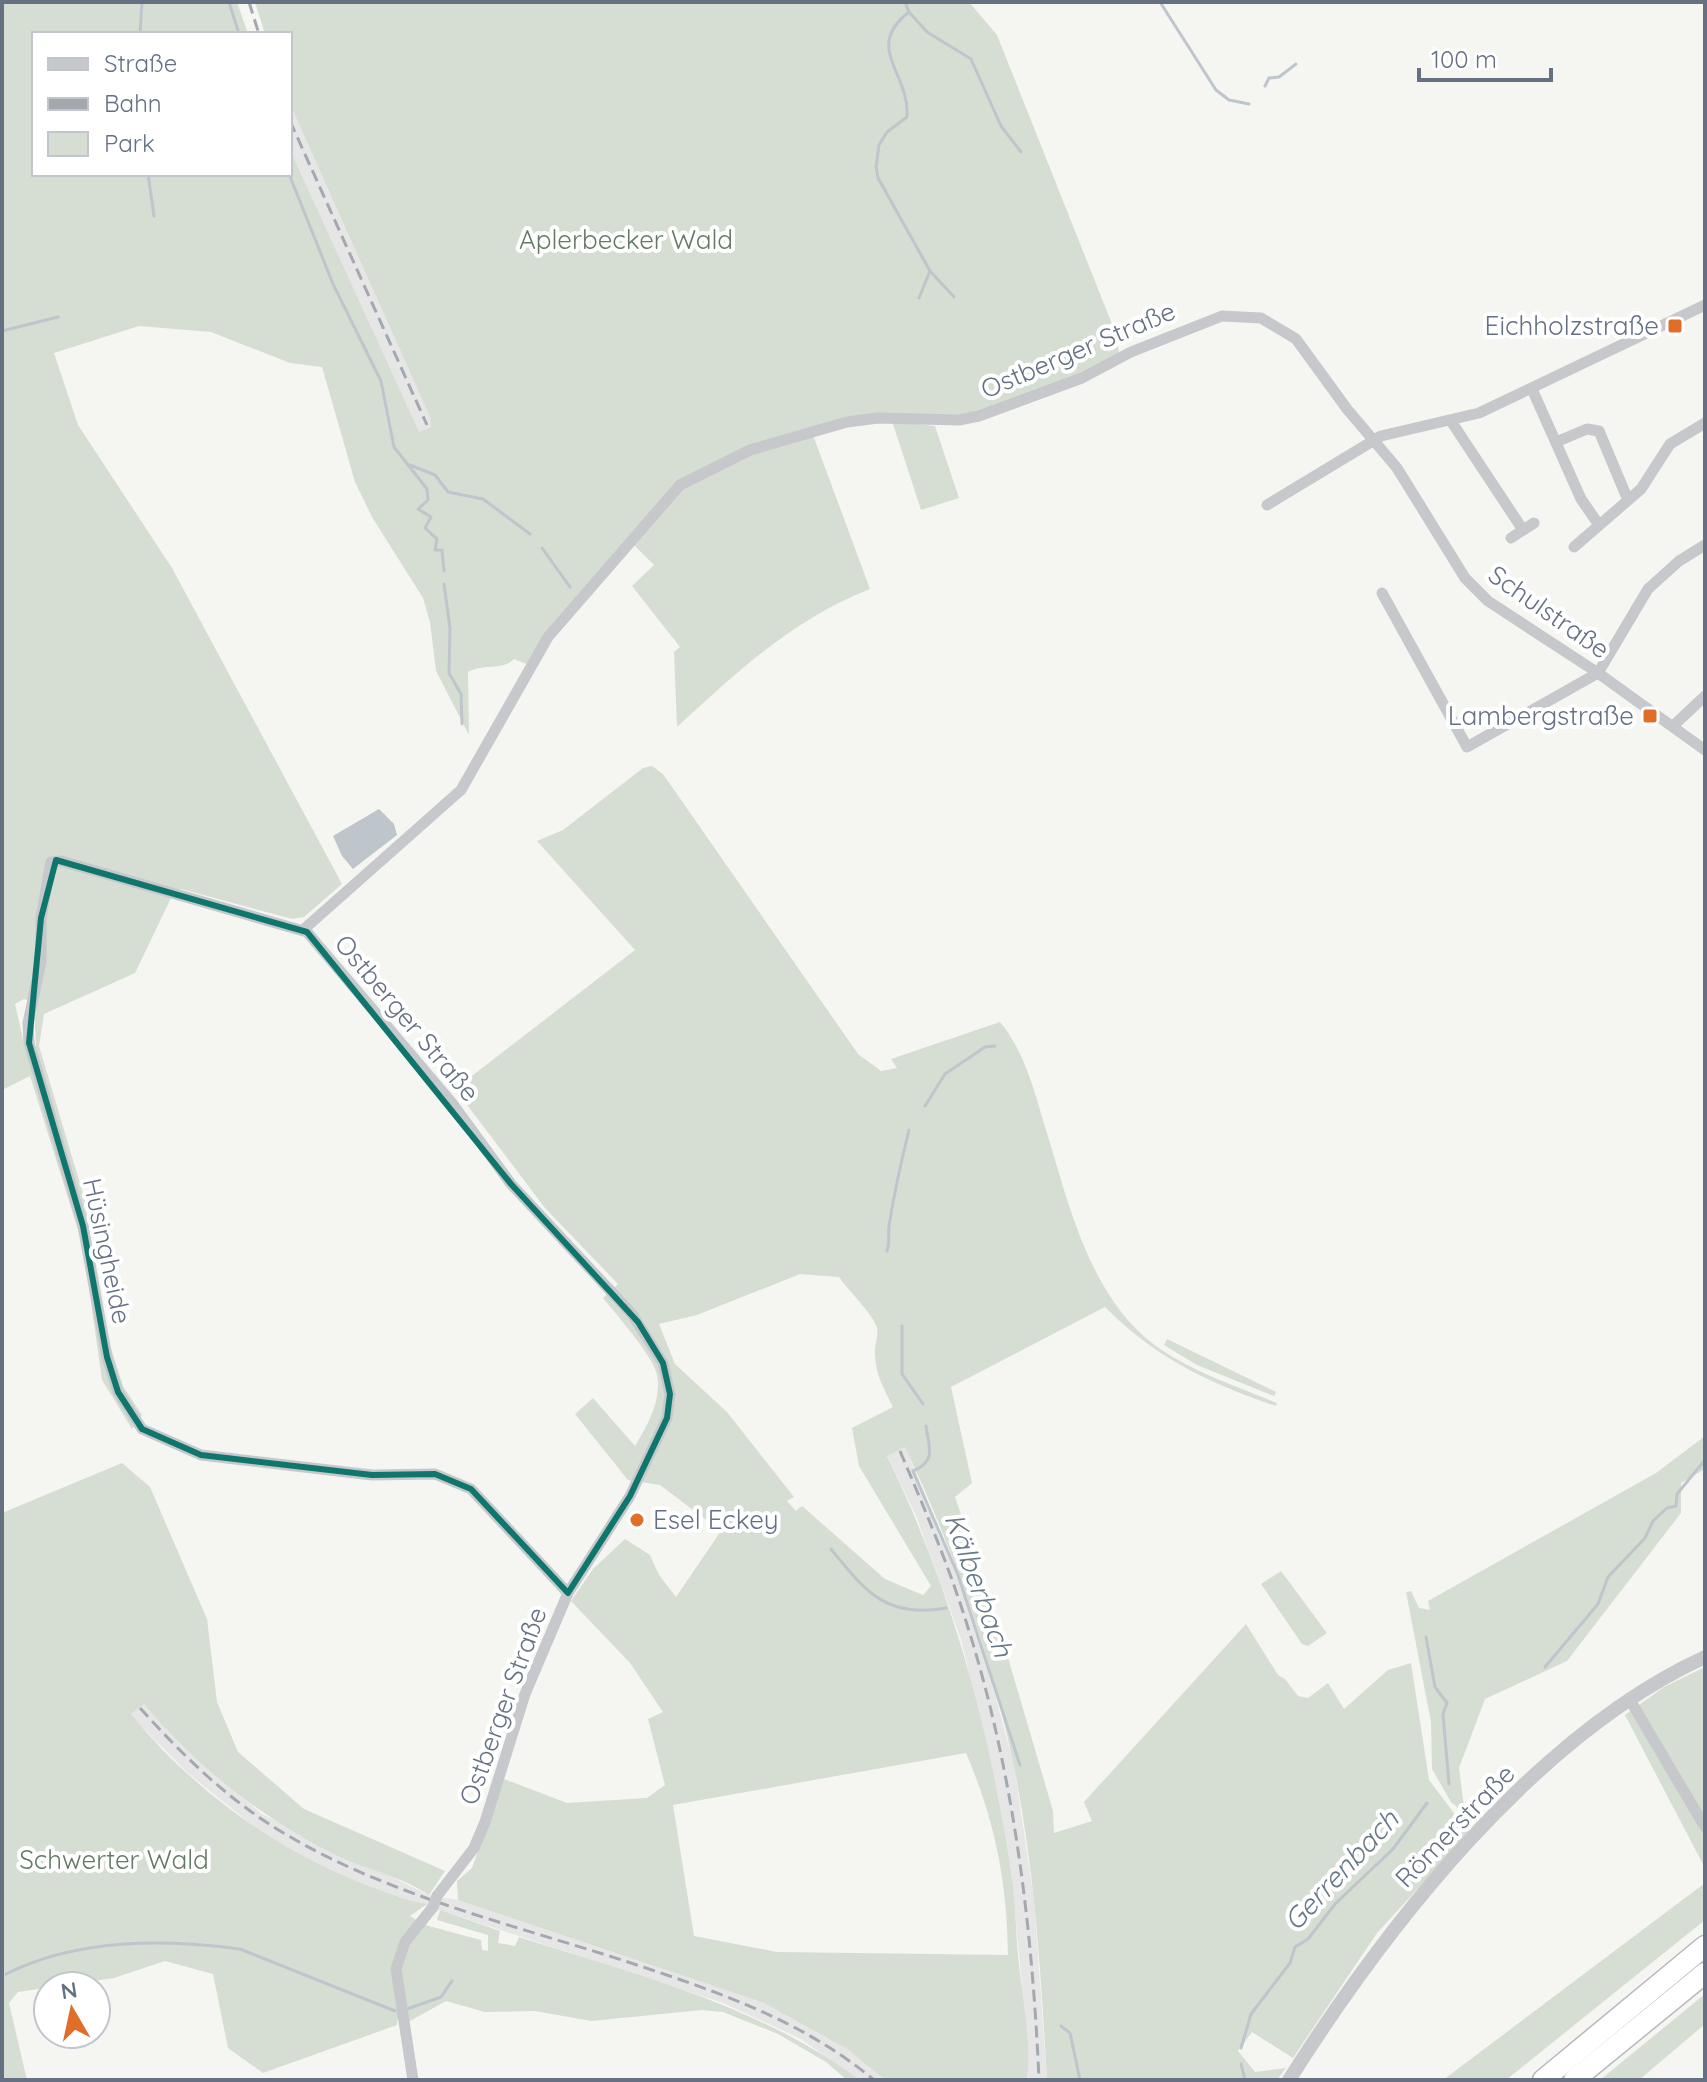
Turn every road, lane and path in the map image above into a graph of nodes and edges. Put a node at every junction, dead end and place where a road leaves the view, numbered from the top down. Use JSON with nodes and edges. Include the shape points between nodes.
{"nodes":[{"id":1,"x":1705,"y":305,"type":"edge"},
{"id":2,"x":1532,"y":389,"type":"junction"},
{"id":3,"x":1451,"y":421,"type":"junction"},
{"id":4,"x":1705,"y":423,"type":"edge"},
{"id":5,"x":1373,"y":440,"type":"junction"},
{"id":6,"x":1556,"y":442,"type":"junction"},
{"id":7,"x":1628,"y":500,"type":"junction"},
{"id":8,"x":1267,"y":505,"type":"dead end"},
{"id":9,"x":1534,"y":523,"type":"dead end"},
{"id":10,"x":1599,"y":525,"type":"junction"},
{"id":11,"x":1523,"y":530,"type":"junction"},
{"id":12,"x":1511,"y":538,"type":"dead end"},
{"id":13,"x":1705,"y":545,"type":"edge"},
{"id":14,"x":1574,"y":547,"type":"dead end"},
{"id":15,"x":1382,"y":593,"type":"dead end"},
{"id":16,"x":1598,"y":673,"type":"junction"},
{"id":17,"x":1705,"y":696,"type":"edge"},
{"id":18,"x":1673,"y":726,"type":"junction"},
{"id":19,"x":1705,"y":750,"type":"edge"},
{"id":20,"x":303,"y":930,"type":"junction"},
{"id":21,"x":568,"y":1593,"type":"junction"},
{"id":22,"x":1705,"y":1657,"type":"edge"},
{"id":23,"x":1630,"y":1700,"type":"junction"},
{"id":24,"x":1705,"y":1827,"type":"edge"},
{"id":25,"x":1705,"y":1946,"type":"edge"},
{"id":26,"x":1705,"y":1973,"type":"edge"},
{"id":27,"x":413,"y":2080,"type":"edge"},
{"id":28,"x":1289,"y":2080,"type":"edge"},
{"id":29,"x":1543,"y":2080,"type":"edge"},
{"id":30,"x":1574,"y":2080,"type":"edge"}],
"edges":[{"from":1,"to":2,"type":"street"},
{"from":2,"to":3,"type":"street"},
{"from":2,"to":6,"type":"street"},
{"from":3,"to":5,"type":"street"},
{"from":3,"to":11,"type":"street"},
{"from":4,"to":7,"type":"street","via":[[1670,444],[1649,480]]},
{"from":5,"to":8,"type":"street"},
{"from":5,"to":16,"type":"street","name":"Schulstraße","via":[[1414,492],[1465,578],[1496,607]]},
{"from":5,"to":20,"type":"street","name":"Ostberger Straße","via":[[1296,339],[1272,323],[1234,314],[979,416],[855,420],[728,459],[667,496],[617,562],[548,637],[461,790]]},
{"from":6,"to":7,"type":"street","via":[[1587,429],[1599,431]]},
{"from":6,"to":10,"type":"street","via":[[1581,499]]},
{"from":7,"to":10,"type":"street"},
{"from":9,"to":11,"type":"street"},
{"from":10,"to":14,"type":"street"},
{"from":11,"to":12,"type":"street"},
{"from":13,"to":16,"type":"street","via":[[1648,589]]},
{"from":15,"to":16,"type":"street","via":[[1467,747]]},
{"from":16,"to":18,"type":"street","name":"Schulstraße"},
{"from":17,"to":18,"type":"street"},
{"from":18,"to":19,"type":"street","name":"Schulstraße"},
{"from":20,"to":21,"type":"street","name":"Ostberger Straße","via":[[452,1103],[511,1184],[632,1314],[663,1363],[670,1394],[667,1418],[630,1496]]},
{"from":20,"to":21,"type":"street","name":"Hüsingheide","via":[[51,862],[29,1043],[83,1226],[118,1392],[142,1429],[201,1455],[372,1475],[435,1474],[471,1489]]},
{"from":21,"to":27,"type":"street","name":"Ostberger Straße","via":[[525,1694],[474,1848],[405,1942],[396,1969]]},
{"from":22,"to":23,"type":"street","name":"Römerstraße"},
{"from":23,"to":24,"type":"street"},
{"from":23,"to":28,"type":"street","name":"Römerstraße","via":[[1564,1750],[1420,1895],[1367,1961]]},
{"from":25,"to":29,"type":"highway"},
{"from":26,"to":30,"type":"highway"}]}
